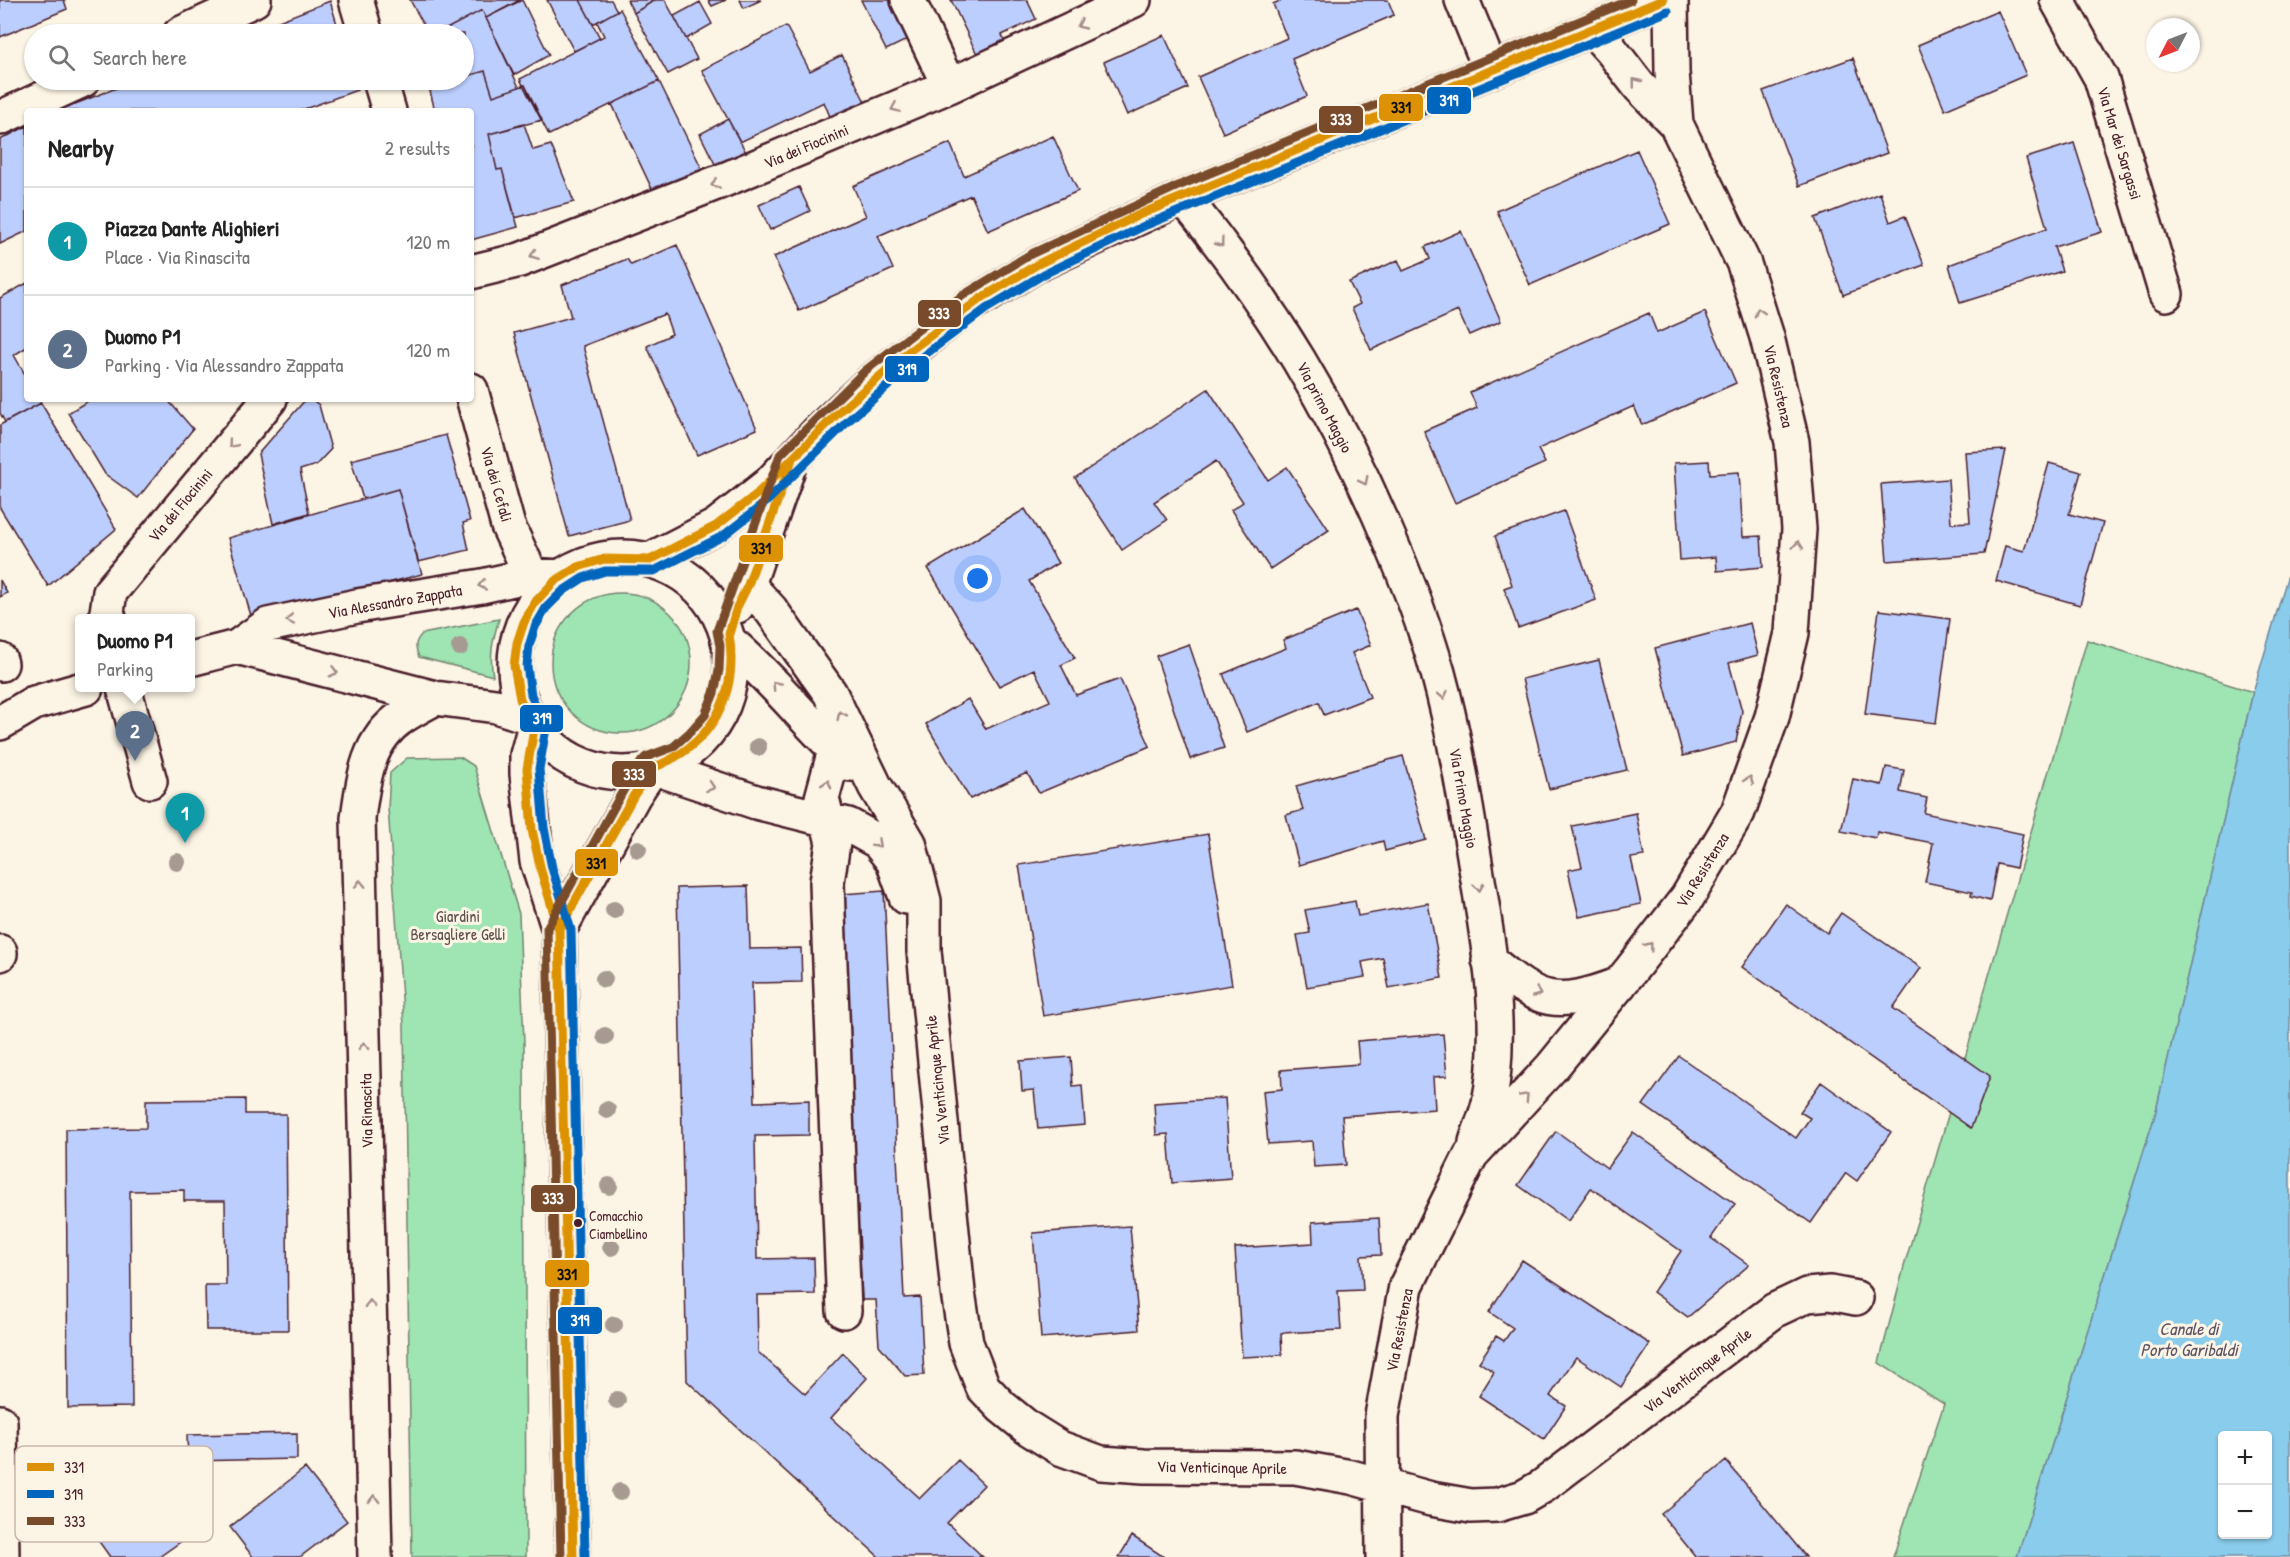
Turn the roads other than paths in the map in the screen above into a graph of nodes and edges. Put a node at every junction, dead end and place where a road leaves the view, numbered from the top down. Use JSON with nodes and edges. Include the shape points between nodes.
{"nodes":[{"id":1,"x":254,"y":0,"type":"edge"},
{"id":2,"x":356,"y":0,"type":"edge"},
{"id":3,"x":908,"y":0,"type":"edge"},
{"id":4,"x":1134,"y":0,"type":"edge"},
{"id":5,"x":1462,"y":0,"type":"edge"},
{"id":6,"x":1663,"y":0,"type":"edge"},
{"id":7,"x":1671,"y":0,"type":"edge"},
{"id":8,"x":2057,"y":0,"type":"edge"},
{"id":9,"x":202,"y":24,"type":"edge"},
{"id":10,"x":363,"y":24,"type":"edge"},
{"id":11,"x":1592,"y":29,"type":"junction"},
{"id":12,"x":1491,"y":71,"type":"junction"},
{"id":13,"x":949,"y":86,"type":"junction"},
{"id":14,"x":61,"y":90,"type":"edge"},
{"id":15,"x":383,"y":90,"type":"edge"},
{"id":16,"x":388,"y":108,"type":"edge"},
{"id":17,"x":0,"y":118,"type":"edge"},
{"id":18,"x":1676,"y":124,"type":"junction"},
{"id":19,"x":1183,"y":197,"type":"junction"},
{"id":20,"x":474,"y":271,"type":"edge"},
{"id":21,"x":2166,"y":294,"type":"dead end"},
{"id":22,"x":474,"y":401,"type":"edge"},
{"id":23,"x":268,"y":402,"type":"edge"},
{"id":24,"x":790,"y":462,"type":"junction"},
{"id":25,"x":650,"y":560,"type":"junction"},
{"id":26,"x":546,"y":576,"type":"junction"},
{"id":27,"x":748,"y":585,"type":"junction"},
{"id":28,"x":109,"y":614,"type":"edge"},
{"id":29,"x":731,"y":639,"type":"junction"},
{"id":30,"x":1427,"y":639,"type":"joint"},
{"id":31,"x":237,"y":647,"type":"junction"},
{"id":32,"x":195,"y":658,"type":"edge"},
{"id":33,"x":75,"y":690,"type":"edge"},
{"id":34,"x":125,"y":692,"type":"edge"},
{"id":35,"x":435,"y":698,"type":"junction"},
{"id":36,"x":530,"y":722,"type":"junction"},
{"id":37,"x":2,"y":729,"type":"edge"},
{"id":38,"x":835,"y":750,"type":"junction"},
{"id":39,"x":654,"y":768,"type":"junction"},
{"id":40,"x":150,"y":781,"type":"dead end"},
{"id":41,"x":875,"y":786,"type":"junction"},
{"id":42,"x":826,"y":819,"type":"junction"},
{"id":43,"x":559,"y":930,"type":"junction"},
{"id":44,"x":924,"y":951,"type":"junction"},
{"id":45,"x":1489,"y":960,"type":"junction"},
{"id":46,"x":1620,"y":984,"type":"junction"},
{"id":47,"x":1471,"y":1155,"type":"junction"},
{"id":48,"x":1856,"y":1298,"type":"dead end"},
{"id":49,"x":844,"y":1311,"type":"dead end"},
{"id":50,"x":0,"y":1422,"type":"edge"},
{"id":51,"x":1383,"y":1486,"type":"junction"},
{"id":52,"x":2,"y":1557,"type":"edge"},
{"id":53,"x":375,"y":1557,"type":"edge"},
{"id":54,"x":573,"y":1557,"type":"edge"},
{"id":55,"x":1383,"y":1557,"type":"edge"}],
"edges":[{"from":1,"to":9,"type":"street"},
{"from":2,"to":10,"type":"street"},
{"from":3,"to":13,"type":"street"},
{"from":4,"to":13,"type":"street","name":"Via dei Fiocinini","one_way":true},
{"from":5,"to":12,"type":"street"},
{"from":6,"to":11,"type":"street"},
{"from":7,"to":18,"type":"street","name":"Via Resistenza"},
{"from":8,"to":21,"type":"street","name":"Via Mar dei Sargassi","via":[[2101,78]]},
{"from":11,"to":12,"type":"street"},
{"from":18,"to":11,"type":"street","name":"Via Resistenza","one_way":true,"via":[[1638,86]]},
{"from":12,"to":19,"type":"street"},
{"from":13,"to":20,"type":"street","name":"Via dei Fiocinini","one_way":true,"via":[[637,216],[520,260]]},
{"from":14,"to":17,"type":"street"},
{"from":15,"to":16,"type":"street"},
{"from":46,"to":18,"type":"street","name":"Via Resistenza","one_way":true,"via":[[1687,898],[1738,812],[1772,717],[1792,633],[1795,592],[1799,529],[1792,442],[1767,337],[1744,264]]},
{"from":19,"to":24,"type":"street","via":[[1036,265],[969,306],[874,379]]},
{"from":19,"to":30,"type":"street","name":"Via primo Maggio","one_way":true,"via":[[1248,281],[1311,378],[1368,488]]},
{"from":22,"to":26,"type":"street","name":"Via dei Cefali","via":[[508,526]]},
{"from":23,"to":28,"type":"street","name":"Via dei Fiocinini","one_way":true,"via":[[110,592]]},
{"from":24,"to":25,"type":"street","via":[[768,485],[716,526]]},
{"from":24,"to":27,"type":"street"},
{"from":25,"to":26,"type":"street","via":[[611,558]]},
{"from":25,"to":29,"type":"street","name":"Via Venticinque Aprile","via":[[676,572],[710,603]]},
{"from":26,"to":31,"type":"street","name":"Via Alessandro Zappata","one_way":true,"via":[[357,606],[268,625]]},
{"from":26,"to":36,"type":"street","via":[[542,593],[523,624],[514,661],[515,680]]},
{"from":27,"to":29,"type":"street","via":[[737,607]]},
{"from":41,"to":27,"type":"street","name":"Via Venticinque Aprile","one_way":true,"via":[[830,693],[771,610]]},
{"from":38,"to":29,"type":"street","name":"Via Venticinque Aprile","one_way":true},
{"from":29,"to":39,"type":"street","via":[[726,697],[715,721],[679,758]]},
{"from":30,"to":45,"type":"street","name":"Via Primo Maggio","one_way":true,"via":[[1458,754]]},
{"from":31,"to":32,"type":"street","name":"Via Alessandro Zappata"},
{"from":31,"to":35,"type":"street","name":"Via Alessandro Zappata","one_way":true},
{"from":33,"to":37,"type":"street","via":[[34,703]]},
{"from":34,"to":40,"type":"street"},
{"from":35,"to":36,"type":"street","name":"Via Alessandro Zappata","via":[[496,706]]},
{"from":53,"to":35,"type":"street","name":"Via Rinascita","one_way":true,"via":[[358,818],[369,758],[400,718]]},
{"from":36,"to":39,"type":"street","via":[[561,755],[589,767],[620,773]]},
{"from":36,"to":43,"type":"street","via":[[526,774],[537,861]]},
{"from":38,"to":41,"type":"street","name":"Via Venticinque Aprile"},
{"from":42,"to":38,"type":"street","one_way":true,"via":[[822,798]]},
{"from":39,"to":42,"type":"street","name":"Via Venticinque Aprile","one_way":true,"via":[[756,802]]},
{"from":39,"to":43,"type":"street","via":[[633,795]]},
{"from":41,"to":44,"type":"street","name":"Via Venticinque Aprile","via":[[909,843],[924,901]]},
{"from":42,"to":44,"type":"street","name":"Via Venticinque Aprile","one_way":true,"via":[[848,825],[877,841],[893,861]]},
{"from":42,"to":49,"type":"street","via":[[833,843],[827,892]]},
{"from":43,"to":54,"type":"street"},
{"from":44,"to":51,"type":"street","name":"Via Venticinque Aprile","via":[[958,1292],[966,1343],[983,1387],[1028,1428],[1060,1448],[1101,1463],[1295,1467]]},
{"from":45,"to":46,"type":"street","one_way":true,"via":[[1515,982],[1557,999],[1586,997]]},
{"from":45,"to":47,"type":"street","name":"Via Primo Maggio","via":[[1494,1066],[1489,1105]]},
{"from":47,"to":46,"type":"street","name":"Via Resistenza","one_way":true,"via":[[1552,1067]]},
{"from":47,"to":51,"type":"street","name":"Via Resistenza","via":[[1406,1286],[1382,1416]]},
{"from":48,"to":51,"type":"street","name":"Via Venticinque Aprile","via":[[1830,1293],[1807,1295],[1775,1310],[1524,1497],[1497,1505],[1471,1506]]},
{"from":50,"to":52,"type":"street"},
{"from":51,"to":55,"type":"street","name":"Via Resistenza"}]}
